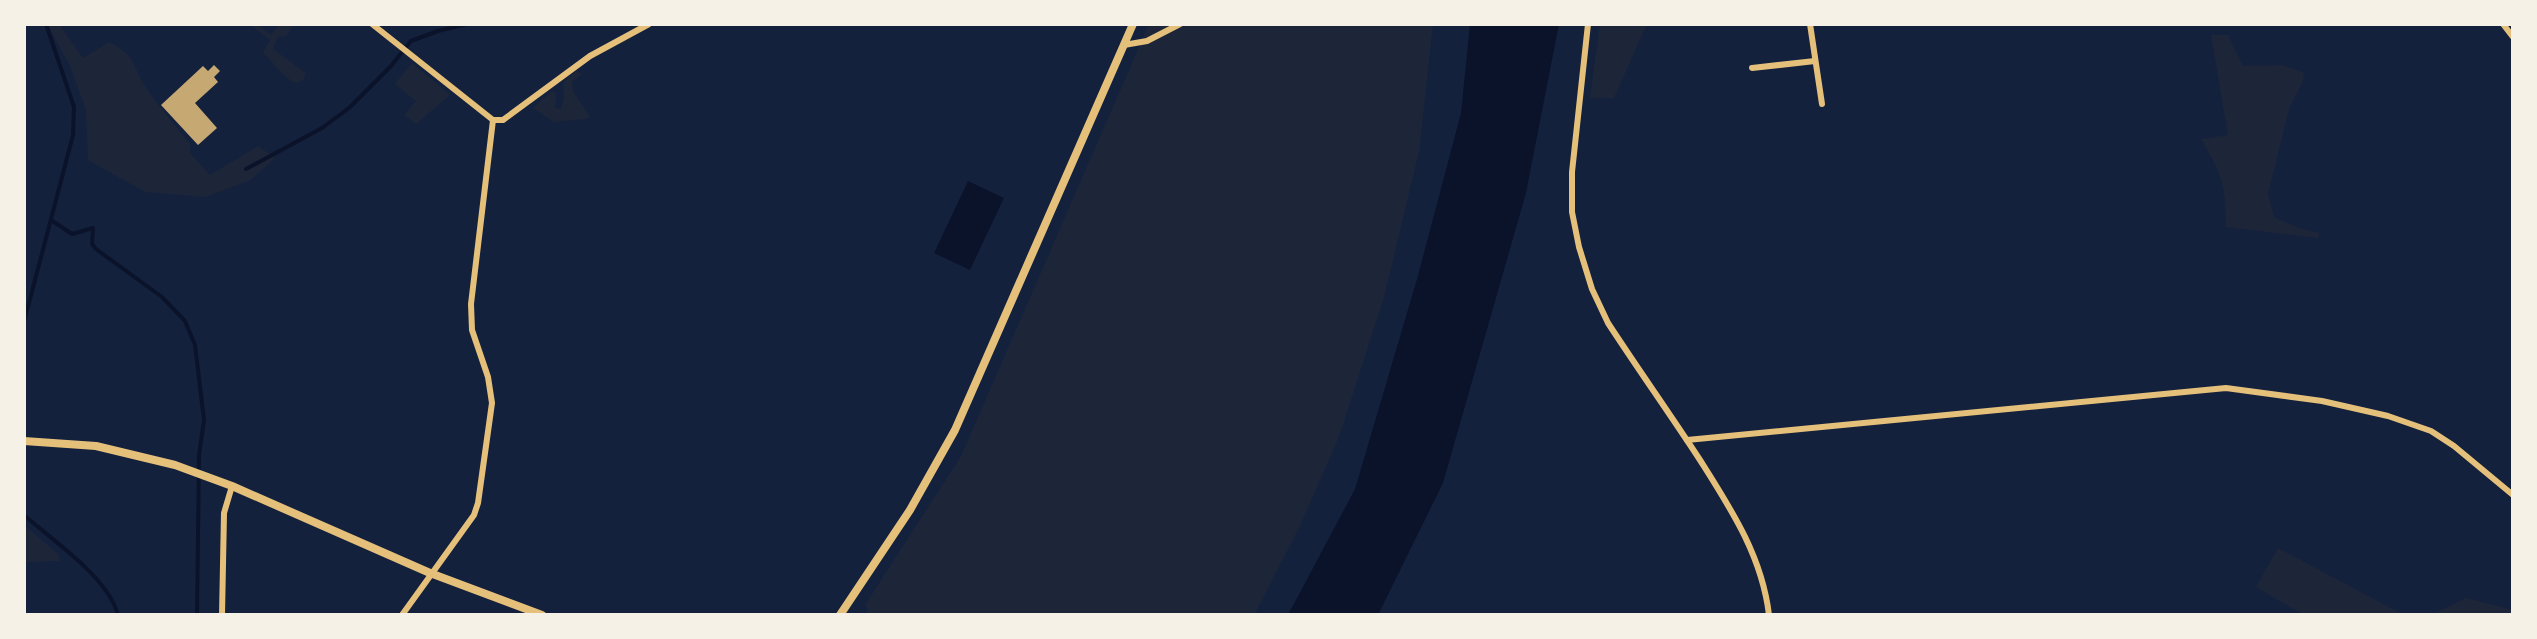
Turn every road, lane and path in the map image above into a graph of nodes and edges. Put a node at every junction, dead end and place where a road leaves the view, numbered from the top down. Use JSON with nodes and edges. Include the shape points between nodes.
{"nodes":[{"id":1,"x":372,"y":24,"type":"edge"},
{"id":2,"x":649,"y":24,"type":"edge"},
{"id":3,"x":1133,"y":24,"type":"edge"},
{"id":4,"x":1180,"y":24,"type":"edge"},
{"id":5,"x":1588,"y":24,"type":"edge"},
{"id":6,"x":1810,"y":24,"type":"edge"},
{"id":7,"x":2503,"y":24,"type":"edge"},
{"id":8,"x":2513,"y":37,"type":"edge"},
{"id":9,"x":1124,"y":45,"type":"junction"},
{"id":10,"x":1815,"y":61,"type":"junction"},
{"id":11,"x":1752,"y":68,"type":"dead end"},
{"id":12,"x":1822,"y":104,"type":"dead end"},
{"id":13,"x":493,"y":120,"type":"junction"},
{"id":14,"x":1687,"y":440,"type":"junction"},
{"id":15,"x":24,"y":441,"type":"edge"},
{"id":16,"x":232,"y":486,"type":"junction"},
{"id":17,"x":2513,"y":495,"type":"edge"},
{"id":18,"x":430,"y":573,"type":"junction"},
{"id":19,"x":222,"y":615,"type":"edge"},
{"id":20,"x":402,"y":615,"type":"edge"},
{"id":21,"x":542,"y":615,"type":"edge"},
{"id":22,"x":841,"y":615,"type":"edge"},
{"id":23,"x":1769,"y":615,"type":"edge"}],
"edges":[{"from":1,"to":13,"type":"street"},
{"from":2,"to":13,"type":"street","via":[[590,56],[503,120]]},
{"from":3,"to":9,"type":"street"},
{"from":4,"to":9,"type":"street","via":[[1147,41]]},
{"from":5,"to":14,"type":"street","via":[[1572,172],[1579,247],[1608,323]]},
{"from":6,"to":10,"type":"street"},
{"from":7,"to":8,"type":"street"},
{"from":9,"to":22,"type":"street","via":[[955,430]]},
{"from":10,"to":11,"type":"street"},
{"from":10,"to":12,"type":"street"},
{"from":13,"to":18,"type":"street","via":[[471,304],[472,330],[492,403],[490,430],[474,515]]},
{"from":14,"to":17,"type":"street","via":[[2226,388],[2322,401],[2431,431]]},
{"from":14,"to":23,"type":"street","via":[[1755,554]]},
{"from":15,"to":16,"type":"street","via":[[140,455]]},
{"from":16,"to":18,"type":"street"},
{"from":16,"to":19,"type":"street","via":[[224,513]]},
{"from":18,"to":20,"type":"street"},
{"from":18,"to":21,"type":"street"}]}
